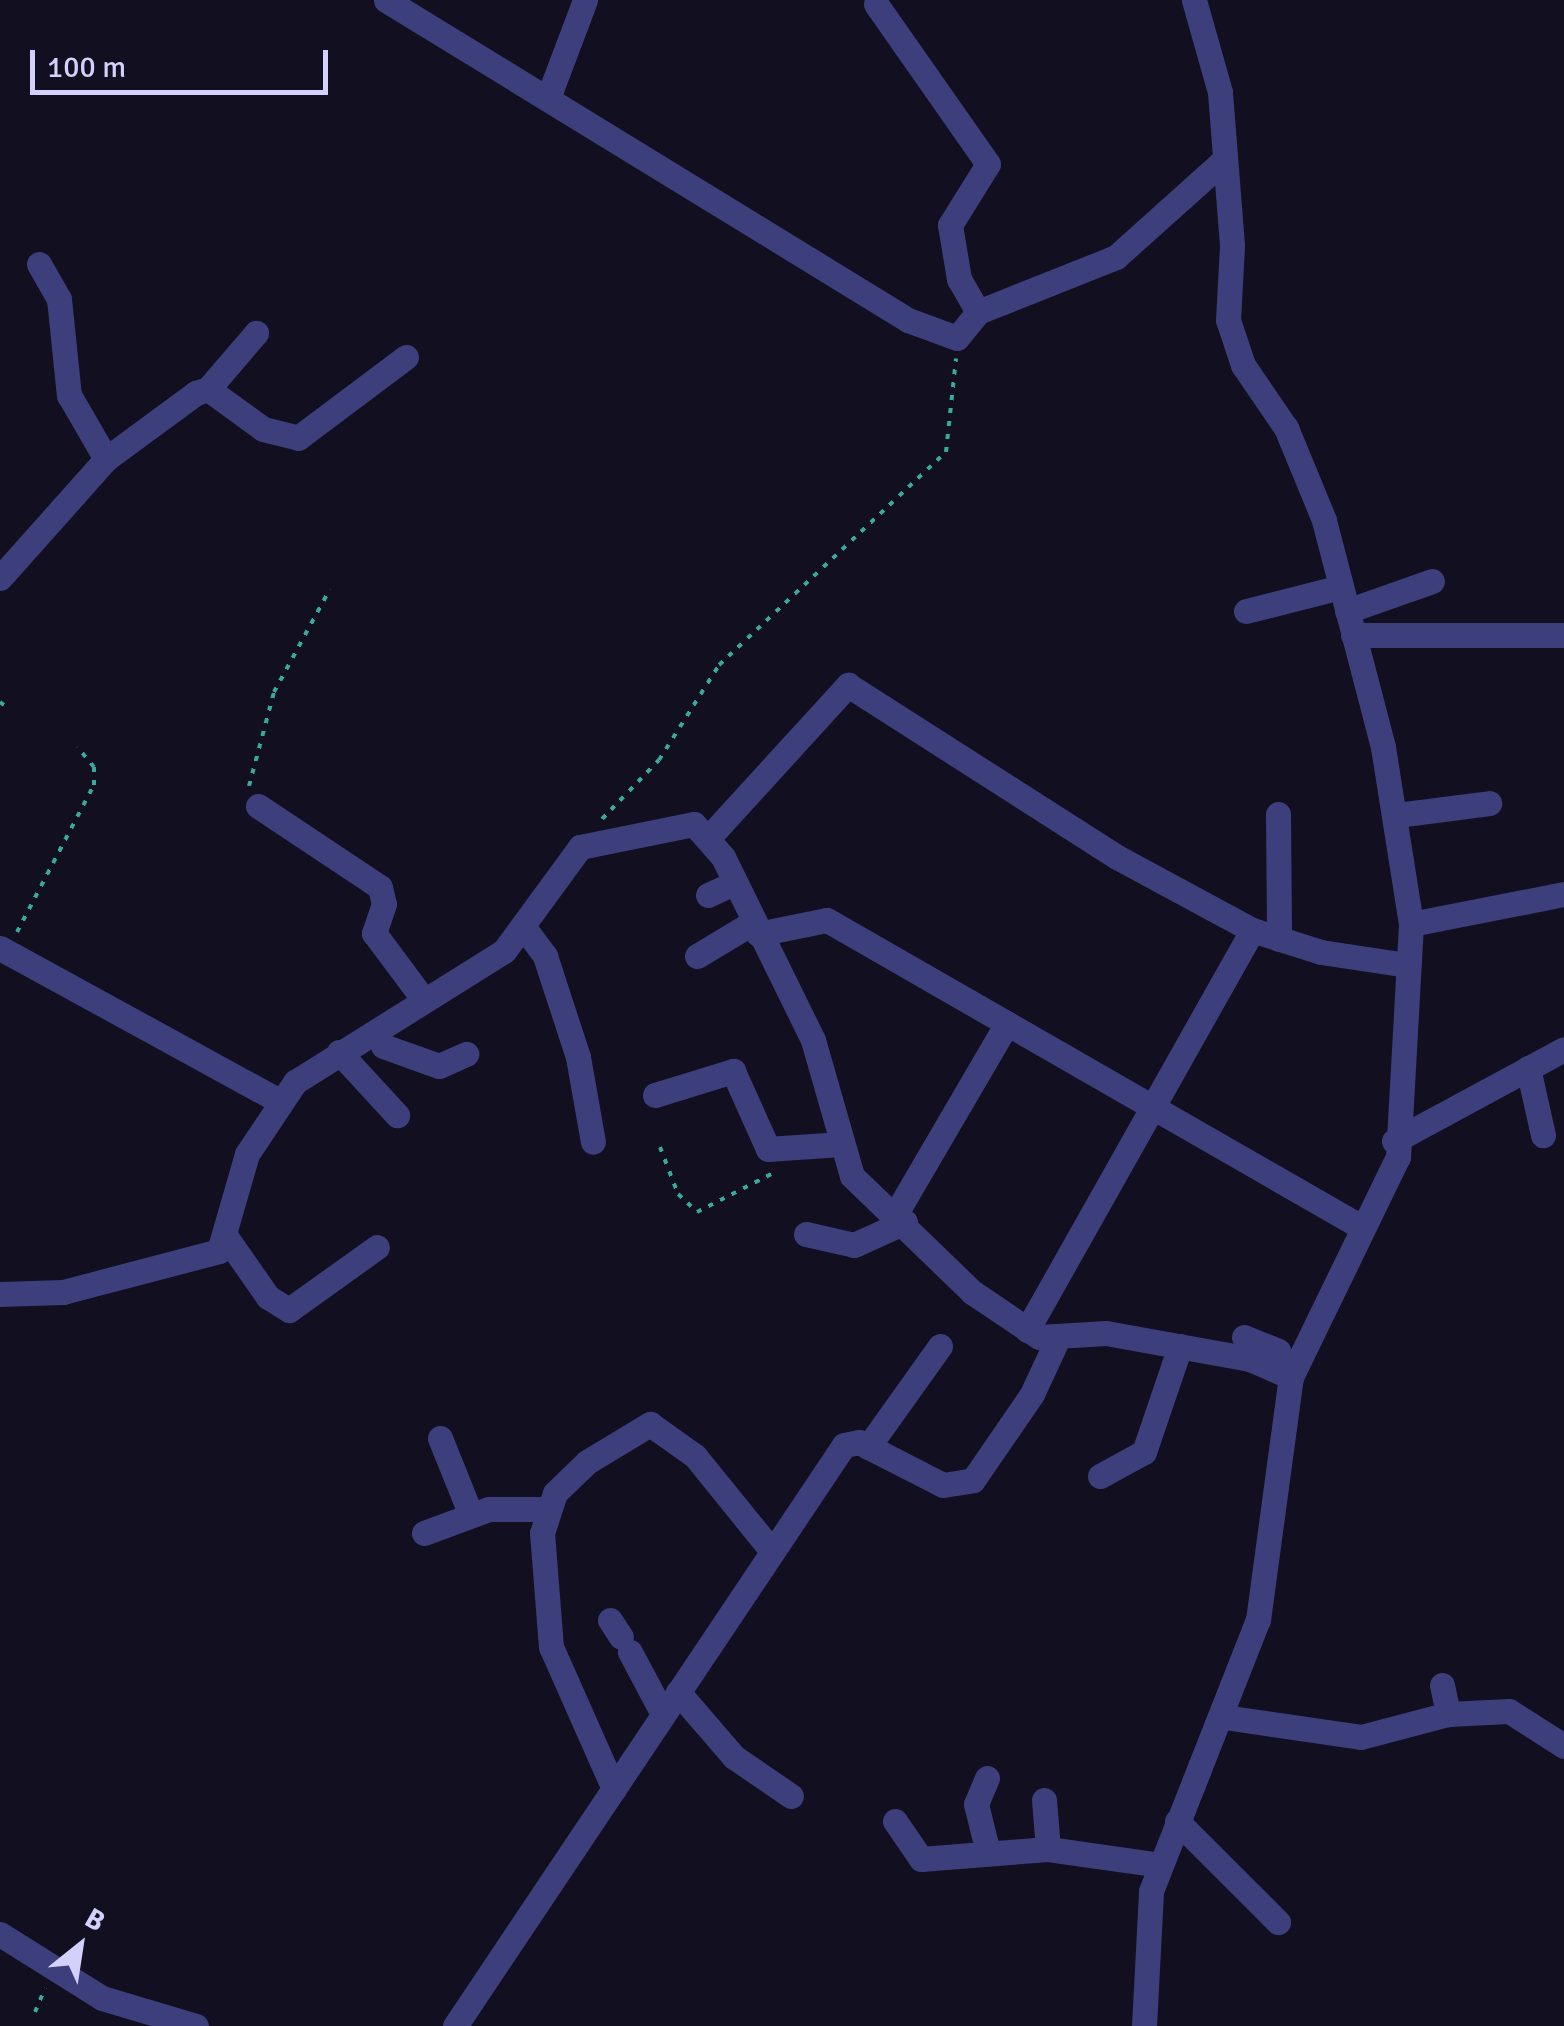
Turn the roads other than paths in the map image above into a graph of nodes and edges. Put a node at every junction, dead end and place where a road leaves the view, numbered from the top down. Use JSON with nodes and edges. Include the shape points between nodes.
{"nodes":[{"id":1,"x":386,"y":0,"type":"edge"},
{"id":2,"x":585,"y":0,"type":"edge"},
{"id":3,"x":1194,"y":0,"type":"edge"},
{"id":4,"x":876,"y":4,"type":"dead end"},
{"id":5,"x":548,"y":98,"type":"junction"},
{"id":6,"x":1223,"y":162,"type":"junction"},
{"id":7,"x":39,"y":264,"type":"dead end"},
{"id":8,"x":978,"y":312,"type":"junction"},
{"id":9,"x":256,"y":333,"type":"dead end"},
{"id":10,"x":406,"y":357,"type":"dead end"},
{"id":11,"x":208,"y":389,"type":"junction"},
{"id":12,"x":106,"y":459,"type":"junction"},
{"id":13,"x":0,"y":578,"type":"edge"},
{"id":14,"x":1432,"y":581,"type":"dead end"},
{"id":15,"x":1246,"y":611,"type":"dead end"},
{"id":16,"x":1347,"y":611,"type":"junction"},
{"id":17,"x":1564,"y":635,"type":"edge"},
{"id":18,"x":1489,"y":803,"type":"dead end"},
{"id":19,"x":258,"y":806,"type":"road end"},
{"id":20,"x":1278,"y":814,"type":"dead end"},
{"id":21,"x":1397,"y":814,"type":"junction"},
{"id":22,"x":710,"y":836,"type":"junction"},
{"id":23,"x":734,"y":883,"type":"junction"},
{"id":24,"x":708,"y":894,"type":"dead end"},
{"id":25,"x":1564,"y":894,"type":"edge"},
{"id":26,"x":1411,"y":924,"type":"junction"},
{"id":27,"x":755,"y":929,"type":"junction"},
{"id":28,"x":525,"y":930,"type":"junction"},
{"id":29,"x":1252,"y":930,"type":"junction"},
{"id":30,"x":1279,"y":939,"type":"junction"},
{"id":31,"x":4,"y":950,"type":"edge"},
{"id":32,"x":697,"y":956,"type":"dead end"},
{"id":33,"x":1407,"y":964,"type":"junction"},
{"id":34,"x":424,"y":1000,"type":"junction"},
{"id":35,"x":1006,"y":1023,"type":"junction"},
{"id":36,"x":376,"y":1037,"type":"junction"},
{"id":37,"x":1564,"y":1049,"type":"edge"},
{"id":38,"x":340,"y":1052,"type":"junction"},
{"id":39,"x":466,"y":1054,"type":"dead end"},
{"id":40,"x":1528,"y":1068,"type":"junction"},
{"id":41,"x":654,"y":1095,"type":"dead end"},
{"id":42,"x":280,"y":1101,"type":"junction"},
{"id":43,"x":1152,"y":1106,"type":"junction"},
{"id":44,"x":397,"y":1115,"type":"dead end"},
{"id":45,"x":1544,"y":1135,"type":"dead end"},
{"id":46,"x":1394,"y":1141,"type":"junction"},
{"id":47,"x":593,"y":1142,"type":"dead end"},
{"id":48,"x":842,"y":1144,"type":"junction"},
{"id":49,"x":900,"y":1219,"type":"junction"},
{"id":50,"x":1363,"y":1228,"type":"junction"},
{"id":51,"x":806,"y":1234,"type":"dead end"},
{"id":52,"x":226,"y":1237,"type":"junction"},
{"id":53,"x":377,"y":1247,"type":"dead end"},
{"id":54,"x":0,"y":1294,"type":"edge"},
{"id":55,"x":1026,"y":1330,"type":"junction"},
{"id":56,"x":1244,"y":1337,"type":"dead end"},
{"id":57,"x":1058,"y":1338,"type":"junction"},
{"id":58,"x":940,"y":1346,"type":"dead end"},
{"id":59,"x":1180,"y":1346,"type":"junction"},
{"id":60,"x":1289,"y":1361,"type":"junction"},
{"id":61,"x":440,"y":1438,"type":"dead end"},
{"id":62,"x":868,"y":1448,"type":"junction"},
{"id":63,"x":1100,"y":1476,"type":"dead end"},
{"id":64,"x":547,"y":1509,"type":"junction"},
{"id":65,"x":471,"y":1515,"type":"junction"},
{"id":66,"x":424,"y":1533,"type":"dead end"},
{"id":67,"x":771,"y":1550,"type":"junction"},
{"id":68,"x":620,"y":1637,"type":"dead end"},
{"id":69,"x":1442,"y":1685,"type":"dead end"},
{"id":70,"x":678,"y":1692,"type":"junction"},
{"id":71,"x":663,"y":1714,"type":"junction"},
{"id":72,"x":1448,"y":1714,"type":"junction"},
{"id":73,"x":1224,"y":1717,"type":"junction"},
{"id":74,"x":1564,"y":1746,"type":"edge"},
{"id":75,"x":987,"y":1778,"type":"dead end"},
{"id":76,"x":614,"y":1789,"type":"junction"},
{"id":77,"x":791,"y":1796,"type":"dead end"},
{"id":78,"x":1044,"y":1800,"type":"dead end"},
{"id":79,"x":896,"y":1822,"type":"dead end"},
{"id":80,"x":1177,"y":1822,"type":"junction"},
{"id":81,"x":1048,"y":1849,"type":"junction"},
{"id":82,"x":988,"y":1854,"type":"junction"},
{"id":83,"x":1160,"y":1866,"type":"junction"},
{"id":84,"x":1278,"y":1922,"type":"dead end"},
{"id":85,"x":0,"y":1934,"type":"edge"},
{"id":86,"x":196,"y":2026,"type":"edge"},
{"id":87,"x":456,"y":2026,"type":"edge"},
{"id":88,"x":1144,"y":2026,"type":"edge"}],
"edges":[{"from":1,"to":5,"type":"street"},
{"from":2,"to":5,"type":"street"},
{"from":3,"to":6,"type":"street","via":[[1220,92]]},
{"from":4,"to":8,"type":"street","via":[[988,164],[950,225],[959,279]]},
{"from":5,"to":8,"type":"street","via":[[908,320],[957,338]]},
{"from":6,"to":8,"type":"street","via":[[1116,258]]},
{"from":6,"to":16,"type":"street","via":[[1232,245],[1228,320],[1243,365],[1286,428]]},
{"from":7,"to":12,"type":"street","via":[[59,299],[69,395]]},
{"from":9,"to":11,"type":"street"},
{"from":10,"to":11,"type":"street","via":[[298,438],[263,429]]},
{"from":11,"to":12,"type":"street"},
{"from":12,"to":13,"type":"street"},
{"from":14,"to":16,"type":"street"},
{"from":15,"to":16,"type":"street"},
{"from":16,"to":17,"type":"street"},
{"from":16,"to":21,"type":"street"},
{"from":18,"to":21,"type":"street"},
{"from":19,"to":34,"type":"street","via":[[380,887],[384,904],[374,933]]},
{"from":20,"to":30,"type":"street"},
{"from":21,"to":26,"type":"street"},
{"from":22,"to":23,"type":"street"},
{"from":22,"to":28,"type":"street","via":[[685,824],[580,847]]},
{"from":22,"to":29,"type":"street","via":[[848,685],[1117,857]]},
{"from":23,"to":24,"type":"street"},
{"from":23,"to":27,"type":"street"},
{"from":25,"to":26,"type":"street"},
{"from":26,"to":33,"type":"street"},
{"from":27,"to":32,"type":"street"},
{"from":27,"to":35,"type":"street","via":[[826,920]]},
{"from":27,"to":48,"type":"street","via":[[814,1040],[841,1117]]},
{"from":28,"to":34,"type":"street"},
{"from":28,"to":47,"type":"street","via":[[545,956],[574,1042]]},
{"from":29,"to":30,"type":"street"},
{"from":29,"to":43,"type":"street"},
{"from":30,"to":33,"type":"street"},
{"from":31,"to":42,"type":"street"},
{"from":33,"to":46,"type":"street"},
{"from":34,"to":36,"type":"street"},
{"from":35,"to":43,"type":"street"},
{"from":35,"to":49,"type":"street"},
{"from":36,"to":38,"type":"street"},
{"from":36,"to":39,"type":"street","via":[[439,1066]]},
{"from":37,"to":40,"type":"street"},
{"from":38,"to":42,"type":"street"},
{"from":38,"to":44,"type":"street"},
{"from":40,"to":45,"type":"street"},
{"from":40,"to":46,"type":"street"},
{"from":41,"to":48,"type":"street","via":[[732,1071],[768,1149]]},
{"from":42,"to":52,"type":"street","via":[[239,1173]]},
{"from":43,"to":50,"type":"street"},
{"from":43,"to":55,"type":"street"},
{"from":46,"to":50,"type":"street","via":[[1398,1157]]},
{"from":48,"to":49,"type":"street","via":[[852,1176]]},
{"from":49,"to":51,"type":"street","via":[[854,1246]]},
{"from":49,"to":55,"type":"street","via":[[972,1292]]},
{"from":50,"to":60,"type":"street"},
{"from":52,"to":53,"type":"street","via":[[268,1297],[289,1310]]},
{"from":52,"to":54,"type":"street","via":[[204,1260],[63,1292]]},
{"from":55,"to":57,"type":"street"},
{"from":56,"to":60,"type":"street"},
{"from":57,"to":59,"type":"street","via":[[1106,1334]]},
{"from":57,"to":62,"type":"street","via":[[1032,1394],[973,1480],[943,1485]]},
{"from":58,"to":62,"type":"street"},
{"from":59,"to":60,"type":"street"},
{"from":59,"to":63,"type":"street","via":[[1144,1452]]},
{"from":60,"to":73,"type":"street","via":[[1258,1620]]},
{"from":61,"to":65,"type":"street"},
{"from":62,"to":67,"type":"street","via":[[844,1445]]},
{"from":64,"to":65,"type":"street","via":[[517,1505]]},
{"from":64,"to":67,"type":"street","via":[[587,1462],[650,1424],[695,1456]]},
{"from":64,"to":76,"type":"street","via":[[543,1602],[551,1647]]},
{"from":65,"to":66,"type":"street"},
{"from":67,"to":70,"type":"street"},
{"from":68,"to":71,"type":"street"},
{"from":69,"to":72,"type":"street"},
{"from":70,"to":71,"type":"street"},
{"from":70,"to":77,"type":"street","via":[[734,1756]]},
{"from":71,"to":76,"type":"street"},
{"from":72,"to":73,"type":"street","via":[[1361,1737]]},
{"from":72,"to":74,"type":"street","via":[[1509,1711]]},
{"from":73,"to":80,"type":"street"},
{"from":75,"to":82,"type":"street","via":[[976,1804]]},
{"from":76,"to":87,"type":"street"},
{"from":78,"to":81,"type":"street"},
{"from":79,"to":82,"type":"street","via":[[921,1859]]},
{"from":80,"to":83,"type":"street"},
{"from":80,"to":84,"type":"street"},
{"from":81,"to":82,"type":"street"},
{"from":81,"to":83,"type":"street"},
{"from":83,"to":88,"type":"street","via":[[1145,1932]]},
{"from":85,"to":86,"type":"street","via":[[128,2008]]}]}
